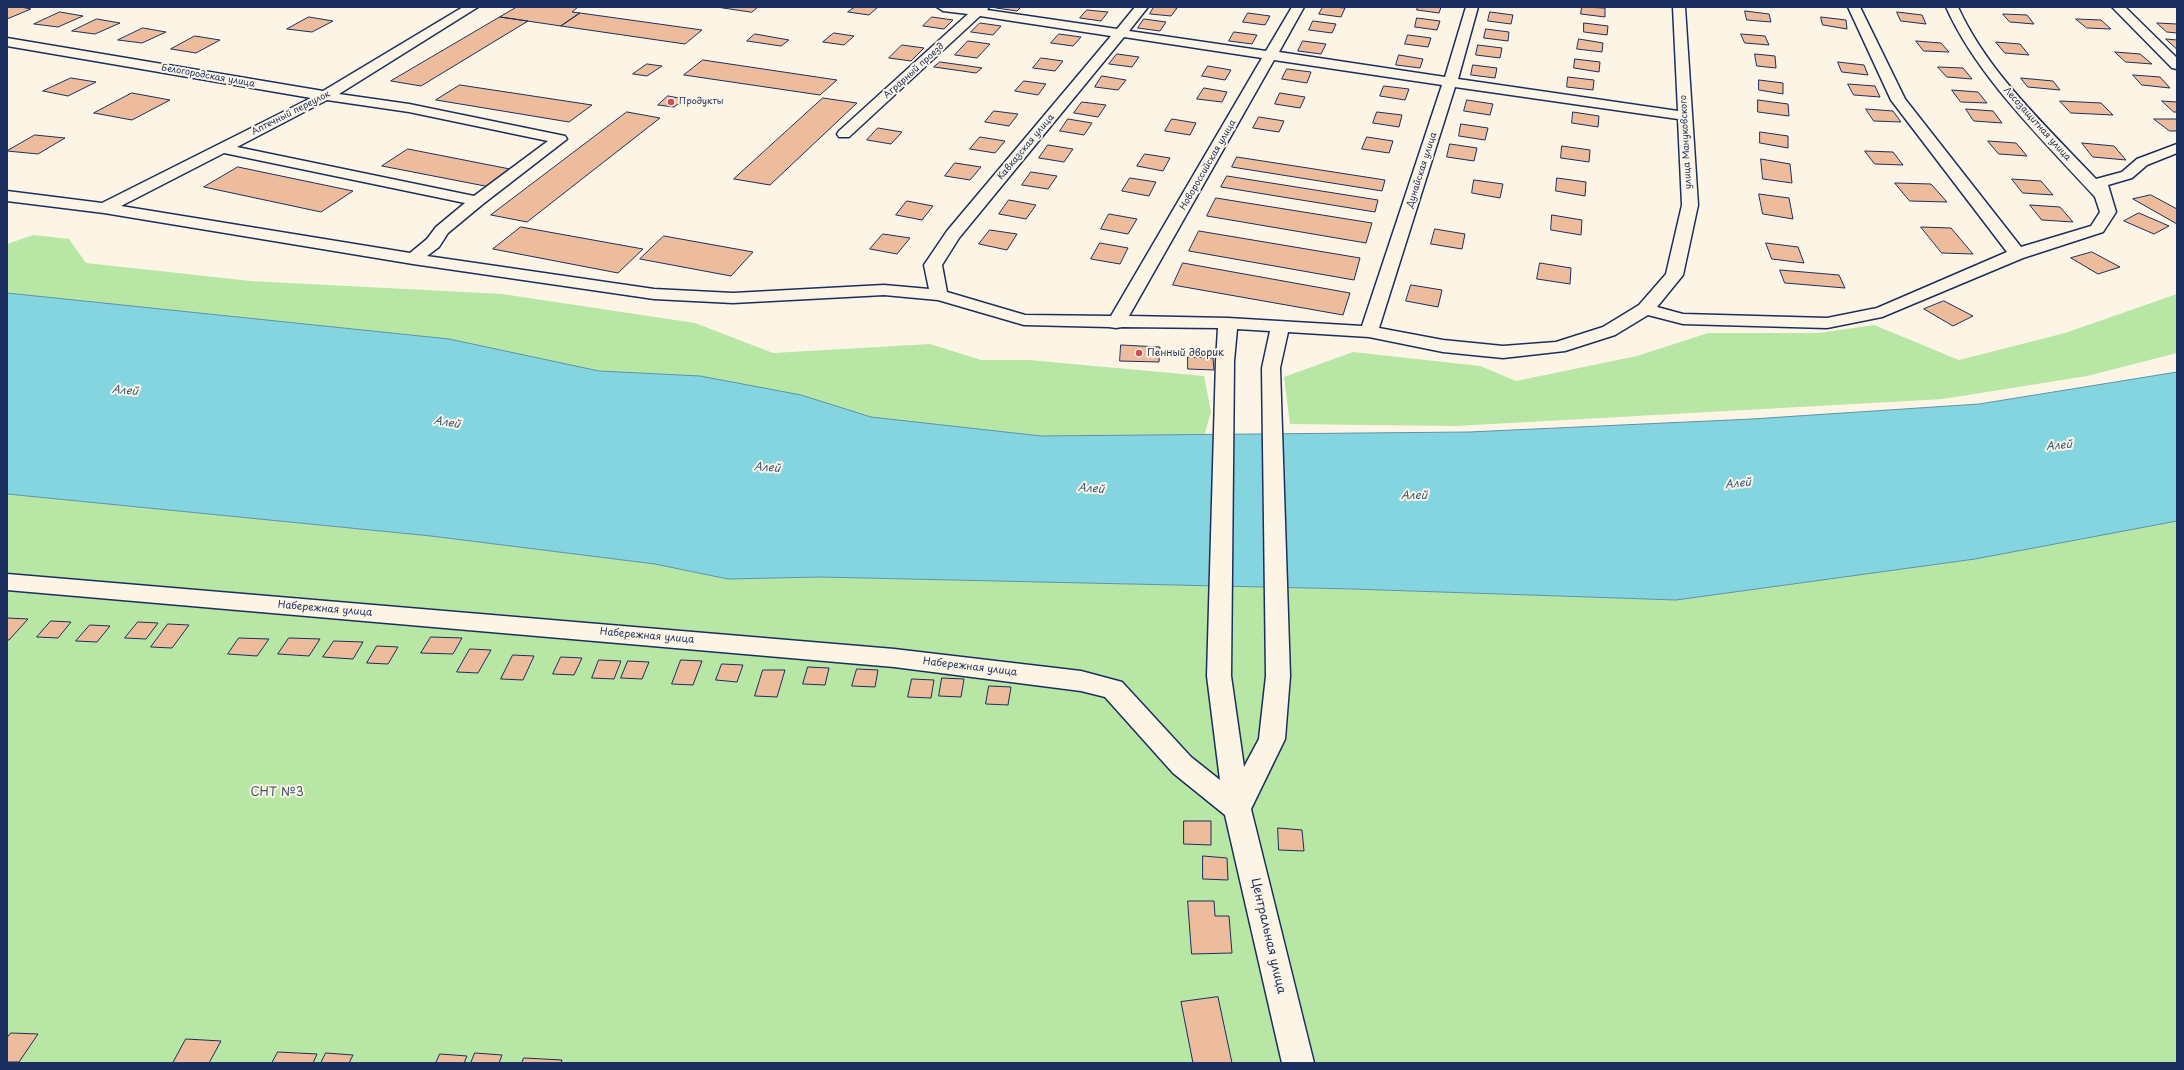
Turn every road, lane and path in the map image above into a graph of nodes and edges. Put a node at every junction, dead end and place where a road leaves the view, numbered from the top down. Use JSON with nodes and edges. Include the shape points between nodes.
{"nodes":[{"id":1,"x":472,"y":7,"type":"edge"},
{"id":2,"x":943,"y":7,"type":"edge"},
{"id":3,"x":1142,"y":7,"type":"edge"},
{"id":4,"x":1298,"y":7,"type":"edge"},
{"id":5,"x":1472,"y":7,"type":"edge"},
{"id":6,"x":1679,"y":7,"type":"edge"},
{"id":7,"x":1854,"y":7,"type":"edge"},
{"id":8,"x":1952,"y":7,"type":"edge"},
{"id":9,"x":2118,"y":7,"type":"edge"},
{"id":10,"x":980,"y":10,"type":"edge"},
{"id":11,"x":1120,"y":34,"type":"junction"},
{"id":12,"x":7,"y":42,"type":"edge"},
{"id":13,"x":1272,"y":55,"type":"junction"},
{"id":14,"x":2177,"y":65,"type":"edge"},
{"id":15,"x":1450,"y":82,"type":"junction"},
{"id":16,"x":325,"y":96,"type":"junction"},
{"id":17,"x":1684,"y":116,"type":"junction"},
{"id":18,"x":844,"y":134,"type":"dead end"},
{"id":19,"x":222,"y":148,"type":"junction"},
{"id":20,"x":2177,"y":148,"type":"edge"},
{"id":21,"x":7,"y":196,"type":"edge"},
{"id":22,"x":2103,"y":196,"type":"junction"},
{"id":23,"x":477,"y":201,"type":"junction"},
{"id":24,"x":104,"y":208,"type":"junction"},
{"id":25,"x":2017,"y":254,"type":"junction"},
{"id":26,"x":413,"y":259,"type":"junction"},
{"id":27,"x":939,"y":295,"type":"junction"},
{"id":28,"x":1644,"y":309,"type":"junction"},
{"id":29,"x":1116,"y":322,"type":"junction"},
{"id":30,"x":1228,"y":323,"type":"junction"},
{"id":31,"x":1280,"y":327,"type":"junction"},
{"id":32,"x":1369,"y":332,"type":"junction"},
{"id":33,"x":7,"y":582,"type":"edge"},
{"id":34,"x":1237,"y":809,"type":"junction"},
{"id":35,"x":1298,"y":1063,"type":"edge"}],
"edges":[{"from":1,"to":16,"type":"street","name":"Аптечный переулок"},
{"from":2,"to":10,"type":"street"},
{"from":3,"to":11,"type":"street","name":"Кавказская улица"},
{"from":4,"to":13,"type":"street","name":"Новороссийская улица"},
{"from":5,"to":15,"type":"street","name":"Дунайская улица"},
{"from":6,"to":17,"type":"street","name":"улица Мануковского"},
{"from":7,"to":25,"type":"street","via":[[1898,100]]},
{"from":8,"to":22,"type":"street","name":"Лесозащитная улица","via":[[1961,27],[2011,98]]},
{"from":9,"to":14,"type":"street"},
{"from":10,"to":11,"type":"street"},
{"from":10,"to":18,"type":"street","name":"Аграрный проезд"},
{"from":11,"to":13,"type":"street"},
{"from":11,"to":27,"type":"street","name":"Кавказская улица","via":[[953,235],[933,265]]},
{"from":12,"to":16,"type":"street","name":"Белогородская улица"},
{"from":13,"to":15,"type":"street"},
{"from":13,"to":29,"type":"street","name":"Новороссийская улица"},
{"from":15,"to":17,"type":"street"},
{"from":15,"to":32,"type":"street","name":"Дунайская улица"},
{"from":16,"to":19,"type":"street","name":"Аптечный переулок"},
{"from":16,"to":23,"type":"street","name":"Белогородская улица","via":[[409,108],[560,139]]},
{"from":17,"to":28,"type":"street","name":"улица Мануковского","via":[[1690,205],[1674,275]]},
{"from":19,"to":23,"type":"street"},
{"from":19,"to":24,"type":"street","name":"Аптечный переулок"},
{"from":20,"to":22,"type":"street","via":[[2142,162],[2127,175],[2099,183]]},
{"from":21,"to":24,"type":"street"},
{"from":22,"to":25,"type":"street","via":[[2108,212],[2097,229]]},
{"from":23,"to":26,"type":"street","via":[[442,230],[433,243]]},
{"from":24,"to":26,"type":"street"},
{"from":25,"to":28,"type":"street","via":[[1882,312],[1827,323],[1683,319]]},
{"from":26,"to":27,"type":"street","via":[[654,294],[733,298],[884,290]]},
{"from":27,"to":29,"type":"street","via":[[1024,320]]},
{"from":28,"to":32,"type":"street","via":[[1609,331],[1558,347],[1504,352],[1443,346]]},
{"from":29,"to":30,"type":"street"},
{"from":30,"to":31,"type":"street"},
{"from":30,"to":34,"type":"street","name":"Центральная улица","via":[[1225,366],[1220,670]]},
{"from":31,"to":32,"type":"street"},
{"from":31,"to":34,"type":"street","via":[[1271,368],[1278,676],[1272,739]]},
{"from":33,"to":34,"type":"street","name":"Набережная улица","via":[[894,658],[1081,681],[1113,689],[1182,765]]},
{"from":34,"to":35,"type":"street","name":"Центральная улица"}]}
